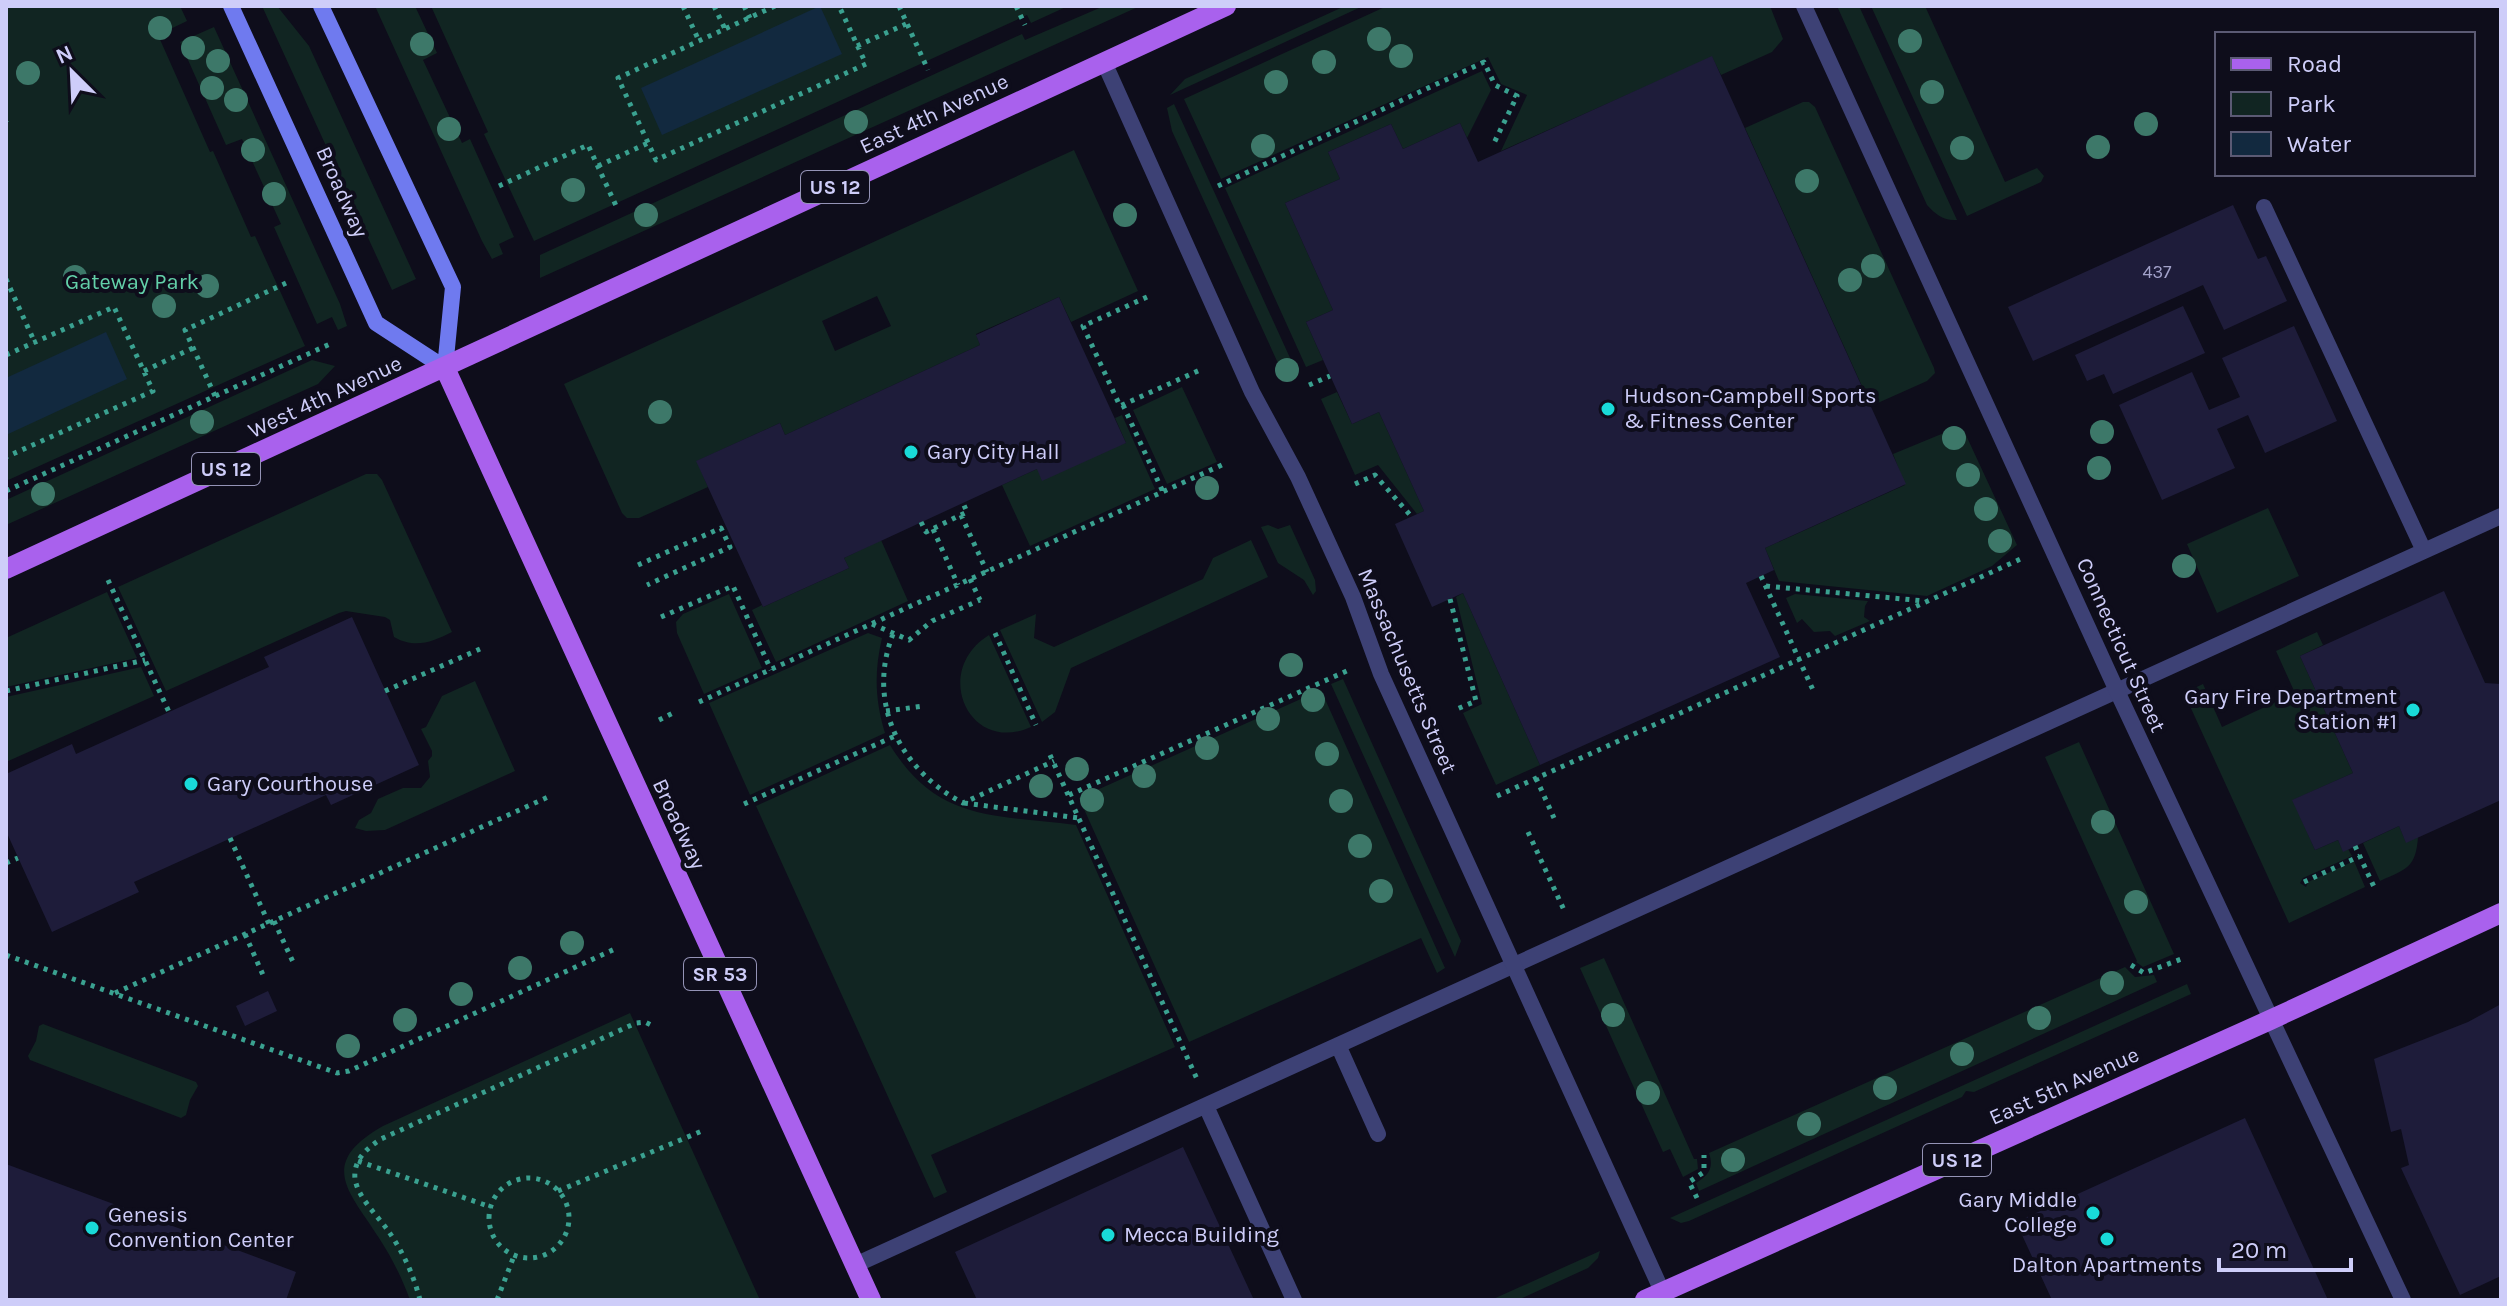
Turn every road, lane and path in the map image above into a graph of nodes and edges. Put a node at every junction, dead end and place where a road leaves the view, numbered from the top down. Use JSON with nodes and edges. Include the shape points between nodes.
{"nodes":[{"id":1,"x":231,"y":6,"type":"edge"},
{"id":2,"x":321,"y":6,"type":"edge"},
{"id":3,"x":683,"y":6,"type":"edge"},
{"id":4,"x":714,"y":6,"type":"edge"},
{"id":5,"x":744,"y":6,"type":"edge"},
{"id":6,"x":775,"y":6,"type":"edge"},
{"id":7,"x":839,"y":6,"type":"edge"},
{"id":8,"x":899,"y":6,"type":"edge"},
{"id":9,"x":1016,"y":6,"type":"edge"},
{"id":10,"x":1226,"y":6,"type":"edge"},
{"id":11,"x":1804,"y":6,"type":"edge"},
{"id":12,"x":750,"y":18,"type":"junction"},
{"id":13,"x":906,"y":24,"type":"junction"},
{"id":14,"x":1025,"y":25,"type":"dead end"},
{"id":15,"x":725,"y":29,"type":"junction"},
{"id":16,"x":699,"y":41,"type":"junction"},
{"id":17,"x":857,"y":46,"type":"junction"},
{"id":18,"x":1104,"y":62,"type":"junction"},
{"id":19,"x":928,"y":70,"type":"dead end"},
{"id":20,"x":648,"y":143,"type":"junction"},
{"id":21,"x":1494,"y":143,"type":"dead end"},
{"id":22,"x":598,"y":166,"type":"junction"},
{"id":23,"x":499,"y":186,"type":"dead end"},
{"id":24,"x":1218,"y":186,"type":"dead end"},
{"id":25,"x":2264,"y":207,"type":"dead end"},
{"id":26,"x":618,"y":210,"type":"dead end"},
{"id":27,"x":6,"y":279,"type":"edge"},
{"id":28,"x":286,"y":283,"type":"dead end"},
{"id":29,"x":1147,"y":297,"type":"dead end"},
{"id":30,"x":35,"y":343,"type":"junction"},
{"id":31,"x":330,"y":344,"type":"dead end"},
{"id":32,"x":193,"y":348,"type":"junction"},
{"id":33,"x":7,"y":353,"type":"edge"},
{"id":34,"x":1101,"y":365,"type":"junction"},
{"id":35,"x":445,"y":368,"type":"junction"},
{"id":36,"x":1092,"y":369,"type":"dead end"},
{"id":37,"x":1200,"y":370,"type":"dead end"},
{"id":38,"x":144,"y":371,"type":"junction"},
{"id":39,"x":1330,"y":376,"type":"dead end"},
{"id":40,"x":1309,"y":385,"type":"dead end"},
{"id":41,"x":215,"y":396,"type":"junction"},
{"id":42,"x":1123,"y":405,"type":"junction"},
{"id":43,"x":6,"y":457,"type":"edge"},
{"id":44,"x":1224,"y":464,"type":"dead end"},
{"id":45,"x":1355,"y":484,"type":"dead end"},
{"id":46,"x":6,"y":491,"type":"edge"},
{"id":47,"x":1163,"y":492,"type":"junction"},
{"id":48,"x":963,"y":503,"type":"dead end"},
{"id":49,"x":942,"y":512,"type":"dead end"},
{"id":50,"x":961,"y":515,"type":"junction"},
{"id":51,"x":1411,"y":516,"type":"dead end"},
{"id":52,"x":2501,"y":516,"type":"edge"},
{"id":53,"x":921,"y":522,"type":"dead end"},
{"id":54,"x":946,"y":522,"type":"junction"},
{"id":55,"x":933,"y":529,"type":"junction"},
{"id":56,"x":2051,"y":545,"type":"junction"},
{"id":57,"x":2424,"y":551,"type":"junction"},
{"id":58,"x":638,"y":565,"type":"dead end"},
{"id":59,"x":6,"y":569,"type":"edge"},
{"id":60,"x":987,"y":572,"type":"junction"},
{"id":61,"x":1761,"y":576,"type":"dead end"},
{"id":62,"x":970,"y":579,"type":"junction"},
{"id":63,"x":108,"y":580,"type":"dead end"},
{"id":64,"x":647,"y":585,"type":"dead end"},
{"id":65,"x":958,"y":585,"type":"junction"},
{"id":66,"x":1766,"y":586,"type":"junction"},
{"id":67,"x":1450,"y":599,"type":"dead end"},
{"id":68,"x":1927,"y":601,"type":"junction"},
{"id":69,"x":661,"y":617,"type":"dead end"},
{"id":70,"x":872,"y":624,"type":"junction"},
{"id":71,"x":995,"y":633,"type":"dead end"},
{"id":72,"x":893,"y":634,"type":"junction"},
{"id":73,"x":480,"y":649,"type":"dead end"},
{"id":74,"x":1376,"y":658,"type":"junction"},
{"id":75,"x":1798,"y":659,"type":"junction"},
{"id":76,"x":145,"y":660,"type":"junction"},
{"id":77,"x":771,"y":670,"type":"junction"},
{"id":78,"x":1813,"y":690,"type":"dead end"},
{"id":79,"x":6,"y":691,"type":"edge"},
{"id":80,"x":385,"y":691,"type":"dead end"},
{"id":81,"x":2117,"y":691,"type":"junction"},
{"id":82,"x":699,"y":702,"type":"dead end"},
{"id":83,"x":924,"y":706,"type":"dead end"},
{"id":84,"x":1457,"y":709,"type":"dead end"},
{"id":85,"x":886,"y":711,"type":"junction"},
{"id":86,"x":169,"y":712,"type":"dead end"},
{"id":87,"x":675,"y":712,"type":"dead end"},
{"id":88,"x":659,"y":720,"type":"dead end"},
{"id":89,"x":1036,"y":725,"type":"dead end"},
{"id":90,"x":895,"y":736,"type":"junction"},
{"id":91,"x":1536,"y":778,"type":"junction"},
{"id":92,"x":1069,"y":795,"type":"junction"},
{"id":93,"x":1497,"y":796,"type":"dead end"},
{"id":94,"x":548,"y":797,"type":"dead end"},
{"id":95,"x":963,"y":803,"type":"junction"},
{"id":96,"x":744,"y":804,"type":"dead end"},
{"id":97,"x":1079,"y":818,"type":"junction"},
{"id":98,"x":1554,"y":818,"type":"dead end"},
{"id":99,"x":1528,"y":832,"type":"dead end"},
{"id":100,"x":230,"y":838,"type":"dead end"},
{"id":101,"x":2355,"y":846,"type":"dead end"},
{"id":102,"x":2360,"y":856,"type":"junction"},
{"id":103,"x":18,"y":858,"type":"dead end"},
{"id":104,"x":6,"y":863,"type":"edge"},
{"id":105,"x":2304,"y":882,"type":"dead end"},
{"id":106,"x":2375,"y":889,"type":"dead end"},
{"id":107,"x":1564,"y":910,"type":"dead end"},
{"id":108,"x":2501,"y":913,"type":"edge"},
{"id":109,"x":272,"y":922,"type":"junction"},
{"id":110,"x":245,"y":934,"type":"junction"},
{"id":111,"x":617,"y":948,"type":"dead end"},
{"id":112,"x":6,"y":955,"type":"edge"},
{"id":113,"x":2184,"y":958,"type":"dead end"},
{"id":114,"x":293,"y":962,"type":"dead end"},
{"id":115,"x":1514,"y":964,"type":"junction"},
{"id":116,"x":2131,"y":965,"type":"dead end"},
{"id":117,"x":263,"y":975,"type":"dead end"},
{"id":118,"x":113,"y":994,"type":"junction"},
{"id":119,"x":2270,"y":1020,"type":"junction"},
{"id":120,"x":653,"y":1026,"type":"dead end"},
{"id":121,"x":1338,"y":1045,"type":"junction"},
{"id":122,"x":1206,"y":1106,"type":"junction"},
{"id":123,"x":702,"y":1131,"type":"dead end"},
{"id":124,"x":1378,"y":1134,"type":"dead end"},
{"id":125,"x":1704,"y":1155,"type":"dead end"},
{"id":126,"x":358,"y":1161,"type":"junction"},
{"id":127,"x":558,"y":1191,"type":"junction"},
{"id":128,"x":1697,"y":1198,"type":"dead end"},
{"id":129,"x":491,"y":1207,"type":"junction"},
{"id":130,"x":514,"y":1256,"type":"junction"},
{"id":131,"x":855,"y":1265,"type":"junction"},
{"id":132,"x":1657,"y":1297,"type":"edge"},
{"id":133,"x":420,"y":1300,"type":"edge"},
{"id":134,"x":497,"y":1300,"type":"edge"},
{"id":135,"x":871,"y":1300,"type":"edge"},
{"id":136,"x":1294,"y":1300,"type":"edge"},
{"id":137,"x":2403,"y":1300,"type":"edge"}],
"edges":[{"from":1,"to":35,"type":"main road","name":"Broadway","via":[[376,323]]},
{"from":2,"to":35,"type":"main road","via":[[453,287]]},
{"from":3,"to":16,"type":"path"},
{"from":4,"to":15,"type":"path"},
{"from":5,"to":12,"type":"path"},
{"from":6,"to":12,"type":"path"},
{"from":7,"to":17,"type":"path"},
{"from":8,"to":13,"type":"path"},
{"from":9,"to":14,"type":"path"},
{"from":10,"to":18,"type":"main road","name":"East 4th Avenue","number":"US 12"},
{"from":11,"to":56,"type":"street","name":"Connecticut Street"},
{"from":12,"to":15,"type":"path"},
{"from":13,"to":17,"type":"path"},
{"from":13,"to":19,"type":"path"},
{"from":15,"to":16,"type":"path"},
{"from":16,"to":20,"type":"path","via":[[618,78]]},
{"from":17,"to":20,"type":"path","via":[[866,64],[656,160]]},
{"from":18,"to":35,"type":"main road","name":"East 4th Avenue","number":"US 12"},
{"from":18,"to":74,"type":"street","name":"Massachusetts Street","via":[[1252,392],[1353,597]]},
{"from":20,"to":22,"type":"path"},
{"from":21,"to":24,"type":"path","via":[[1517,96],[1495,85],[1484,62]]},
{"from":22,"to":23,"type":"path","via":[[588,145]]},
{"from":22,"to":26,"type":"path"},
{"from":25,"to":57,"type":"street"},
{"from":27,"to":30,"type":"path"},
{"from":28,"to":32,"type":"path","via":[[185,330]]},
{"from":29,"to":34,"type":"path","via":[[1083,326]]},
{"from":30,"to":33,"type":"path"},
{"from":30,"to":38,"type":"path","via":[[114,307]]},
{"from":31,"to":41,"type":"path"},
{"from":32,"to":38,"type":"path"},
{"from":32,"to":41,"type":"path"},
{"from":34,"to":36,"type":"path"},
{"from":34,"to":42,"type":"path"},
{"from":35,"to":59,"type":"main road","name":"West 4th Avenue","number":"US 12"},
{"from":35,"to":131,"type":"main road","name":"Broadway","number":"SR 53"},
{"from":37,"to":42,"type":"path"},
{"from":38,"to":43,"type":"path","via":[[153,391]]},
{"from":39,"to":40,"type":"path"},
{"from":41,"to":46,"type":"path"},
{"from":42,"to":47,"type":"path"},
{"from":44,"to":47,"type":"path"},
{"from":45,"to":51,"type":"path","via":[[1375,475]]},
{"from":47,"to":60,"type":"path"},
{"from":48,"to":50,"type":"path","via":[[967,512]]},
{"from":49,"to":54,"type":"path"},
{"from":50,"to":54,"type":"path"},
{"from":50,"to":60,"type":"path"},
{"from":52,"to":57,"type":"street"},
{"from":53,"to":55,"type":"path","via":[[926,532]]},
{"from":54,"to":55,"type":"path"},
{"from":55,"to":65,"type":"path"},
{"from":56,"to":68,"type":"path"},
{"from":56,"to":81,"type":"street","name":"Connecticut Street"},
{"from":57,"to":81,"type":"street"},
{"from":58,"to":64,"type":"path","via":[[721,528],[728,536],[730,547]]},
{"from":60,"to":62,"type":"path"},
{"from":61,"to":66,"type":"path"},
{"from":62,"to":65,"type":"path"},
{"from":62,"to":72,"type":"path","via":[[981,601],[932,621],[909,640]]},
{"from":63,"to":76,"type":"path"},
{"from":65,"to":70,"type":"path"},
{"from":66,"to":68,"type":"path"},
{"from":66,"to":75,"type":"path"},
{"from":67,"to":84,"type":"path","via":[[1476,701]]},
{"from":68,"to":75,"type":"path"},
{"from":69,"to":77,"type":"path","via":[[733,586]]},
{"from":70,"to":72,"type":"path"},
{"from":70,"to":77,"type":"path"},
{"from":71,"to":89,"type":"path"},
{"from":72,"to":85,"type":"path","via":[[883,668]]},
{"from":73,"to":80,"type":"path"},
{"from":74,"to":92,"type":"path"},
{"from":74,"to":115,"type":"street","name":"Massachusetts Street"},
{"from":75,"to":78,"type":"path"},
{"from":75,"to":91,"type":"path"},
{"from":76,"to":79,"type":"path"},
{"from":76,"to":86,"type":"path"},
{"from":77,"to":82,"type":"path"},
{"from":81,"to":115,"type":"street"},
{"from":81,"to":119,"type":"street","name":"Connecticut Street"},
{"from":83,"to":85,"type":"path"},
{"from":85,"to":90,"type":"path"},
{"from":87,"to":88,"type":"path"},
{"from":90,"to":95,"type":"path","via":[[919,771]]},
{"from":90,"to":96,"type":"path"},
{"from":91,"to":93,"type":"path"},
{"from":91,"to":98,"type":"path"},
{"from":92,"to":95,"type":"path","via":[[1052,758]]},
{"from":92,"to":97,"type":"path"},
{"from":94,"to":109,"type":"path"},
{"from":95,"to":97,"type":"path"},
{"from":97,"to":122,"type":"path"},
{"from":99,"to":107,"type":"path"},
{"from":100,"to":109,"type":"path"},
{"from":101,"to":102,"type":"path"},
{"from":102,"to":105,"type":"path"},
{"from":102,"to":106,"type":"path"},
{"from":103,"to":104,"type":"path"},
{"from":108,"to":119,"type":"main road","name":"East 5th Avenue","number":"US 12"},
{"from":109,"to":110,"type":"path"},
{"from":109,"to":114,"type":"path"},
{"from":110,"to":117,"type":"path"},
{"from":110,"to":118,"type":"path"},
{"from":111,"to":118,"type":"path","via":[[337,1073]]},
{"from":112,"to":118,"type":"path"},
{"from":113,"to":116,"type":"path","via":[[2144,973]]},
{"from":115,"to":121,"type":"street"},
{"from":115,"to":132,"type":"street","name":"Massachusetts Street"},
{"from":119,"to":132,"type":"main road","name":"East 5th Avenue","number":"US 12"},
{"from":119,"to":137,"type":"street","name":"Connecticut Street"},
{"from":120,"to":126,"type":"path","via":[[636,1023],[381,1139]]},
{"from":121,"to":122,"type":"street"},
{"from":121,"to":124,"type":"street"},
{"from":122,"to":131,"type":"street"},
{"from":122,"to":136,"type":"street"},
{"from":123,"to":127,"type":"path"},
{"from":125,"to":128,"type":"path","via":[[1704,1172],[1689,1182]]},
{"from":126,"to":129,"type":"path"},
{"from":126,"to":133,"type":"path","via":[[356,1183],[398,1247]]},
{"from":127,"to":129,"type":"path","via":[[545,1181],[516,1180],[502,1188]]},
{"from":127,"to":130,"type":"path","via":[[569,1221],[558,1246],[536,1258]]},
{"from":129,"to":130,"type":"path","via":[[489,1227],[495,1240]]},
{"from":130,"to":134,"type":"path"},
{"from":131,"to":135,"type":"main road","name":"Broadway","number":"SR 53"}]}
